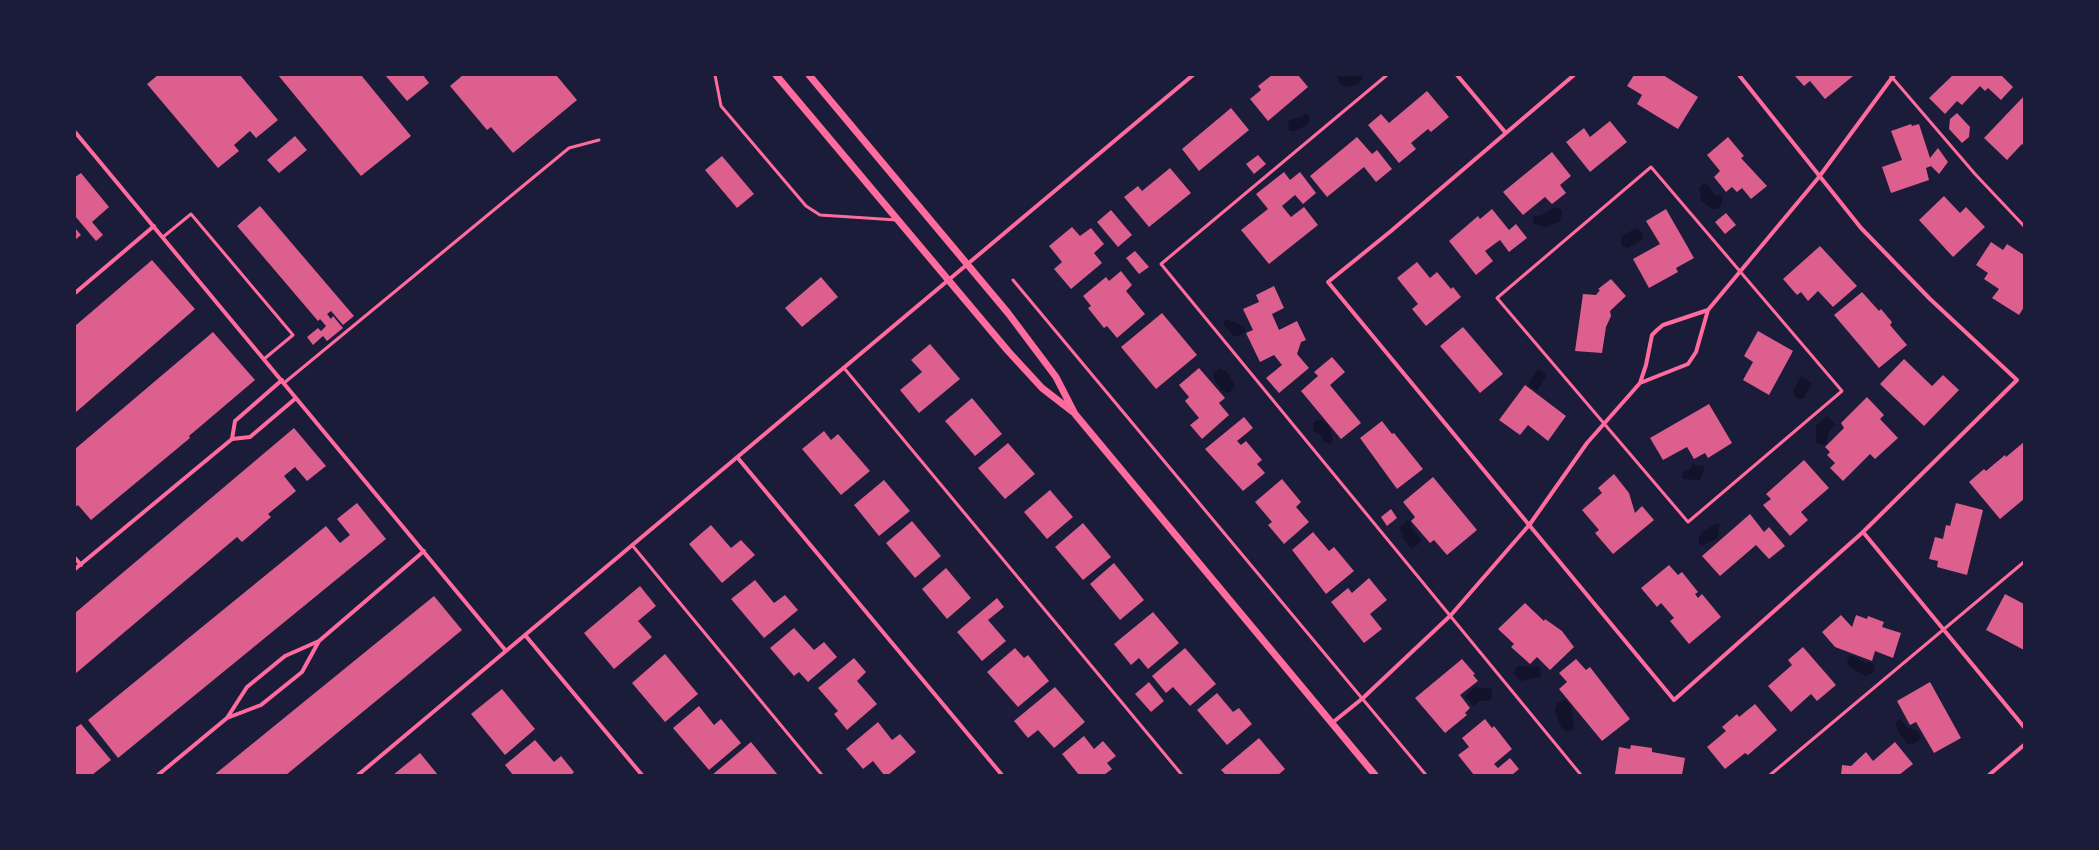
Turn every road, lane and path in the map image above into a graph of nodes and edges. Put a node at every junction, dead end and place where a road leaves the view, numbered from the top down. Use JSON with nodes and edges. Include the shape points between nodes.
{"nodes":[{"id":1,"x":715,"y":75,"type":"edge"},
{"id":2,"x":776,"y":75,"type":"edge"},
{"id":3,"x":809,"y":75,"type":"edge"},
{"id":4,"x":1193,"y":75,"type":"edge"},
{"id":5,"x":1387,"y":75,"type":"edge"},
{"id":6,"x":1457,"y":75,"type":"edge"},
{"id":7,"x":1574,"y":75,"type":"edge"},
{"id":8,"x":1739,"y":75,"type":"edge"},
{"id":9,"x":1892,"y":76,"type":"edge"},
{"id":10,"x":75,"y":132,"type":"edge"},
{"id":11,"x":1505,"y":132,"type":"junction"},
{"id":12,"x":599,"y":140,"type":"dead end"},
{"id":13,"x":1819,"y":177,"type":"junction"},
{"id":14,"x":897,"y":220,"type":"junction"},
{"id":15,"x":154,"y":226,"type":"junction"},
{"id":16,"x":2024,"y":226,"type":"edge"},
{"id":17,"x":163,"y":237,"type":"junction"},
{"id":18,"x":967,"y":265,"type":"junction"},
{"id":19,"x":1741,"y":272,"type":"junction"},
{"id":20,"x":1013,"y":280,"type":"dead end"},
{"id":21,"x":948,"y":281,"type":"junction"},
{"id":22,"x":75,"y":293,"type":"edge"},
{"id":23,"x":1708,"y":310,"type":"junction"},
{"id":24,"x":264,"y":360,"type":"junction"},
{"id":25,"x":844,"y":368,"type":"junction"},
{"id":26,"x":283,"y":382,"type":"junction"},
{"id":27,"x":1640,"y":383,"type":"junction"},
{"id":28,"x":296,"y":398,"type":"junction"},
{"id":29,"x":1075,"y":414,"type":"junction"},
{"id":30,"x":1605,"y":424,"type":"junction"},
{"id":31,"x":232,"y":439,"type":"junction"},
{"id":32,"x":738,"y":457,"type":"junction"},
{"id":33,"x":1530,"y":524,"type":"junction"},
{"id":34,"x":1862,"y":532,"type":"junction"},
{"id":35,"x":632,"y":546,"type":"junction"},
{"id":36,"x":424,"y":551,"type":"junction"},
{"id":37,"x":75,"y":558,"type":"edge"},
{"id":38,"x":2024,"y":562,"type":"edge"},
{"id":39,"x":81,"y":565,"type":"junction"},
{"id":40,"x":75,"y":569,"type":"edge"},
{"id":41,"x":1451,"y":615,"type":"junction"},
{"id":42,"x":1944,"y":629,"type":"junction"},
{"id":43,"x":525,"y":635,"type":"junction"},
{"id":44,"x":318,"y":641,"type":"junction"},
{"id":45,"x":506,"y":651,"type":"junction"},
{"id":46,"x":1363,"y":698,"type":"junction"},
{"id":47,"x":226,"y":718,"type":"junction"},
{"id":48,"x":1332,"y":723,"type":"junction"},
{"id":49,"x":2024,"y":726,"type":"edge"},
{"id":50,"x":2024,"y":744,"type":"edge"},
{"id":51,"x":158,"y":775,"type":"edge"},
{"id":52,"x":358,"y":775,"type":"edge"},
{"id":53,"x":642,"y":775,"type":"edge"},
{"id":54,"x":822,"y":775,"type":"edge"},
{"id":55,"x":1002,"y":775,"type":"edge"},
{"id":56,"x":1182,"y":775,"type":"edge"},
{"id":57,"x":1375,"y":775,"type":"edge"},
{"id":58,"x":1426,"y":775,"type":"edge"},
{"id":59,"x":1581,"y":775,"type":"edge"},
{"id":60,"x":1770,"y":775,"type":"edge"},
{"id":61,"x":1989,"y":775,"type":"edge"}],
"edges":[{"from":1,"to":14,"type":"lane","via":[[721,106],[806,206],[820,214]]},
{"from":2,"to":14,"type":"street"},
{"from":3,"to":18,"type":"street"},
{"from":4,"to":18,"type":"street"},
{"from":5,"to":41,"type":"lane","via":[[1161,264]]},
{"from":6,"to":11,"type":"street"},
{"from":7,"to":11,"type":"street"},
{"from":8,"to":13,"type":"street"},
{"from":9,"to":13,"type":"street"},
{"from":9,"to":16,"type":"lane","via":[[1975,174]]},
{"from":10,"to":15,"type":"street"},
{"from":11,"to":33,"type":"street","via":[[1328,282]]},
{"from":12,"to":26,"type":"lane","via":[[569,148]]},
{"from":13,"to":19,"type":"street"},
{"from":13,"to":34,"type":"street","via":[[1861,228],[1904,274],[2017,380]]},
{"from":14,"to":21,"type":"street"},
{"from":15,"to":17,"type":"street"},
{"from":15,"to":22,"type":"street"},
{"from":17,"to":24,"type":"street"},
{"from":17,"to":24,"type":"lane","via":[[191,214],[292,336]]},
{"from":18,"to":21,"type":"street"},
{"from":18,"to":29,"type":"street","via":[[1008,313],[1056,377]]},
{"from":19,"to":23,"type":"street"},
{"from":19,"to":30,"type":"lane","via":[[1842,390],[1688,522]]},
{"from":19,"to":30,"type":"lane","via":[[1651,167],[1497,298]]},
{"from":20,"to":46,"type":"lane"},
{"from":21,"to":25,"type":"street"},
{"from":21,"to":29,"type":"street","via":[[1037,383]]},
{"from":23,"to":27,"type":"street","via":[[1696,352],[1688,364]]},
{"from":23,"to":27,"type":"street","via":[[1663,325],[1652,335]]},
{"from":24,"to":26,"type":"street"},
{"from":25,"to":32,"type":"street"},
{"from":25,"to":56,"type":"lane"},
{"from":26,"to":28,"type":"street"},
{"from":26,"to":31,"type":"street","via":[[235,421]]},
{"from":27,"to":30,"type":"street"},
{"from":28,"to":31,"type":"street","via":[[250,437]]},
{"from":28,"to":36,"type":"street"},
{"from":29,"to":48,"type":"street"},
{"from":30,"to":33,"type":"street","via":[[1587,443]]},
{"from":31,"to":39,"type":"street"},
{"from":32,"to":35,"type":"street"},
{"from":32,"to":55,"type":"street"},
{"from":33,"to":34,"type":"street","via":[[1674,700]]},
{"from":33,"to":41,"type":"street"},
{"from":34,"to":42,"type":"street"},
{"from":35,"to":43,"type":"street"},
{"from":35,"to":54,"type":"lane"},
{"from":36,"to":44,"type":"street"},
{"from":36,"to":45,"type":"street"},
{"from":37,"to":39,"type":"street"},
{"from":38,"to":42,"type":"lane"},
{"from":39,"to":40,"type":"street"},
{"from":41,"to":46,"type":"street"},
{"from":41,"to":59,"type":"lane"},
{"from":42,"to":49,"type":"street"},
{"from":42,"to":60,"type":"lane"},
{"from":43,"to":45,"type":"street"},
{"from":43,"to":53,"type":"street"},
{"from":44,"to":47,"type":"street","via":[[284,656],[247,687]]},
{"from":44,"to":47,"type":"street","via":[[302,672],[261,704]]},
{"from":45,"to":52,"type":"street"},
{"from":46,"to":48,"type":"street"},
{"from":46,"to":58,"type":"lane"},
{"from":47,"to":51,"type":"street"},
{"from":48,"to":57,"type":"street"},
{"from":50,"to":61,"type":"street"}]}
